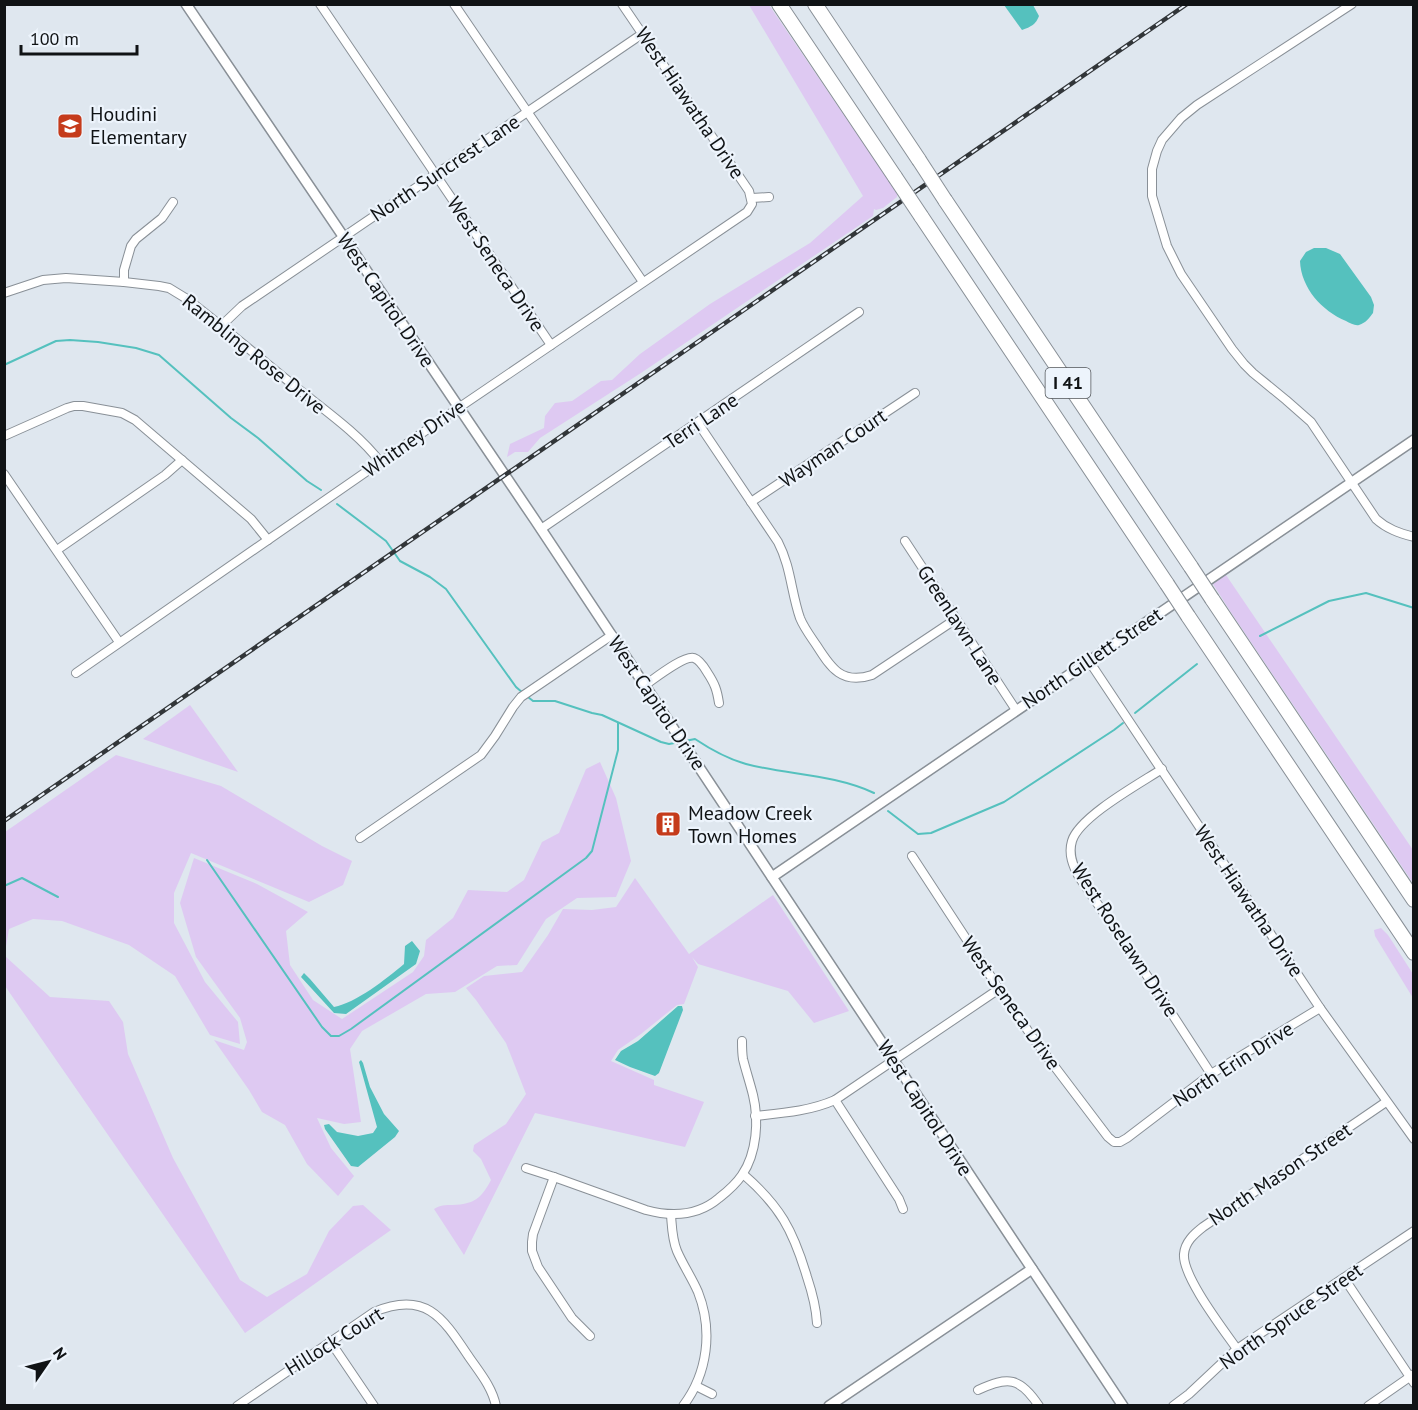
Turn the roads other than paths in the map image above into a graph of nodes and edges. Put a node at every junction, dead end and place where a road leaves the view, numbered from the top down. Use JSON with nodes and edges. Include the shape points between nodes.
{"nodes":[{"id":1,"x":186,"y":4,"type":"edge"},
{"id":2,"x":320,"y":4,"type":"edge"},
{"id":3,"x":454,"y":4,"type":"edge"},
{"id":4,"x":622,"y":4,"type":"edge"},
{"id":5,"x":779,"y":4,"type":"edge"},
{"id":6,"x":815,"y":4,"type":"edge"},
{"id":7,"x":1352,"y":4,"type":"edge"},
{"id":8,"x":642,"y":34,"type":"junction"},
{"id":9,"x":527,"y":112,"type":"junction"},
{"id":10,"x":436,"y":175,"type":"junction"},
{"id":11,"x":769,"y":197,"type":"dead end"},
{"id":12,"x":752,"y":201,"type":"junction"},
{"id":13,"x":173,"y":202,"type":"dead end"},
{"id":14,"x":344,"y":237,"type":"junction"},
{"id":15,"x":124,"y":282,"type":"junction"},
{"id":16,"x":643,"y":282,"type":"junction"},
{"id":17,"x":5,"y":290,"type":"edge"},
{"id":18,"x":859,"y":312,"type":"dead end"},
{"id":19,"x":221,"y":326,"type":"junction"},
{"id":20,"x":551,"y":345,"type":"junction"},
{"id":21,"x":915,"y":393,"type":"dead end"},
{"id":22,"x":459,"y":408,"type":"junction"},
{"id":23,"x":698,"y":423,"type":"junction"},
{"id":24,"x":4,"y":436,"type":"edge"},
{"id":25,"x":1413,"y":440,"type":"edge"},
{"id":26,"x":182,"y":460,"type":"junction"},
{"id":27,"x":380,"y":462,"type":"junction"},
{"id":28,"x":4,"y":474,"type":"edge"},
{"id":29,"x":1351,"y":482,"type":"junction"},
{"id":30,"x":751,"y":502,"type":"junction"},
{"id":31,"x":541,"y":529,"type":"junction"},
{"id":32,"x":1413,"y":537,"type":"edge"},
{"id":33,"x":268,"y":540,"type":"junction"},
{"id":34,"x":905,"y":541,"type":"dead end"},
{"id":35,"x":57,"y":550,"type":"junction"},
{"id":36,"x":956,"y":619,"type":"junction"},
{"id":37,"x":612,"y":636,"type":"junction"},
{"id":38,"x":119,"y":642,"type":"junction"},
{"id":39,"x":1089,"y":661,"type":"junction"},
{"id":40,"x":76,"y":673,"type":"dead end"},
{"id":41,"x":645,"y":685,"type":"junction"},
{"id":42,"x":719,"y":703,"type":"dead end"},
{"id":43,"x":1016,"y":710,"type":"junction"},
{"id":44,"x":1162,"y":769,"type":"junction"},
{"id":45,"x":360,"y":838,"type":"dead end"},
{"id":46,"x":912,"y":856,"type":"dead end"},
{"id":47,"x":772,"y":877,"type":"junction"},
{"id":48,"x":1413,"y":900,"type":"edge"},
{"id":49,"x":1413,"y":953,"type":"edge"},
{"id":50,"x":999,"y":989,"type":"junction"},
{"id":51,"x":1320,"y":1008,"type":"junction"},
{"id":52,"x":742,"y":1041,"type":"dead end"},
{"id":53,"x":893,"y":1060,"type":"junction"},
{"id":54,"x":1210,"y":1074,"type":"junction"},
{"id":55,"x":835,"y":1100,"type":"junction"},
{"id":56,"x":1386,"y":1102,"type":"junction"},
{"id":57,"x":755,"y":1116,"type":"junction"},
{"id":58,"x":1413,"y":1139,"type":"edge"},
{"id":59,"x":1117,"y":1143,"type":"joint"},
{"id":60,"x":526,"y":1168,"type":"dead end"},
{"id":61,"x":743,"y":1174,"type":"junction"},
{"id":62,"x":554,"y":1177,"type":"junction"},
{"id":63,"x":903,"y":1209,"type":"dead end"},
{"id":64,"x":671,"y":1215,"type":"junction"},
{"id":65,"x":1413,"y":1231,"type":"edge"},
{"id":66,"x":1032,"y":1269,"type":"junction"},
{"id":67,"x":1344,"y":1278,"type":"junction"},
{"id":68,"x":817,"y":1323,"type":"dead end"},
{"id":69,"x":590,"y":1336,"type":"dead end"},
{"id":70,"x":330,"y":1341,"type":"junction"},
{"id":71,"x":1237,"y":1349,"type":"junction"},
{"id":72,"x":1412,"y":1378,"type":"edge"},
{"id":73,"x":696,"y":1386,"type":"junction"},
{"id":74,"x":978,"y":1390,"type":"dead end"},
{"id":75,"x":712,"y":1394,"type":"dead end"},
{"id":76,"x":237,"y":1406,"type":"edge"},
{"id":77,"x":374,"y":1406,"type":"edge"},
{"id":78,"x":496,"y":1406,"type":"edge"},
{"id":79,"x":683,"y":1406,"type":"edge"},
{"id":80,"x":829,"y":1406,"type":"edge"},
{"id":81,"x":1039,"y":1406,"type":"edge"},
{"id":82,"x":1123,"y":1406,"type":"edge"},
{"id":83,"x":1173,"y":1406,"type":"edge"},
{"id":84,"x":1368,"y":1406,"type":"edge"}],
"edges":[{"from":1,"to":14,"type":"street","name":"West Capitol Drive"},
{"from":2,"to":10,"type":"street","name":"West Seneca Drive"},
{"from":3,"to":9,"type":"street"},
{"from":4,"to":8,"type":"street","name":"West Hiawatha Drive"},
{"from":5,"to":49,"type":"highway","number":"I 41","bridge":true},
{"from":6,"to":48,"type":"highway","number":"I 41","bridge":true},
{"from":7,"to":29,"type":"street","via":[[1181,118],[1160,146],[1151,182],[1167,246],[1187,283],[1244,364],[1311,422]]},
{"from":8,"to":9,"type":"street","name":"North Suncrest Lane"},
{"from":8,"to":12,"type":"street","name":"West Hiawatha Drive","via":[[746,186]]},
{"from":9,"to":10,"type":"street","name":"North Suncrest Lane"},
{"from":9,"to":16,"type":"street"},
{"from":10,"to":14,"type":"street","name":"North Suncrest Lane"},
{"from":10,"to":20,"type":"street","name":"West Seneca Drive"},
{"from":11,"to":12,"type":"street"},
{"from":12,"to":16,"type":"street","name":"Whitney Drive","via":[[742,215]]},
{"from":13,"to":15,"type":"street","via":[[162,218],[130,246]]},
{"from":14,"to":19,"type":"street","name":"North Suncrest Lane","via":[[242,306]]},
{"from":14,"to":22,"type":"street","name":"West Capitol Drive"},
{"from":15,"to":17,"type":"street","name":"Rambling Rose Drive","via":[[54,278]]},
{"from":15,"to":19,"type":"street","name":"Rambling Rose Drive","via":[[169,288]]},
{"from":16,"to":20,"type":"street","name":"Whitney Drive"},
{"from":18,"to":23,"type":"street","name":"Terri Lane"},
{"from":19,"to":27,"type":"street","name":"Rambling Rose Drive","via":[[363,442]]},
{"from":20,"to":22,"type":"street","name":"Whitney Drive"},
{"from":21,"to":30,"type":"street","name":"Wayman Court"},
{"from":22,"to":27,"type":"street","name":"Whitney Drive"},
{"from":22,"to":31,"type":"street","name":"West Capitol Drive"},
{"from":23,"to":30,"type":"street"},
{"from":23,"to":31,"type":"street","name":"Terri Lane"},
{"from":24,"to":26,"type":"street","via":[[67,408],[83,406],[122,412]]},
{"from":25,"to":29,"type":"street","name":"North Gillett Street"},
{"from":26,"to":33,"type":"street","via":[[251,519]]},
{"from":26,"to":35,"type":"street"},
{"from":27,"to":33,"type":"street","name":"Whitney Drive"},
{"from":28,"to":35,"type":"street"},
{"from":29,"to":32,"type":"street","via":[[1381,524]]},
{"from":29,"to":39,"type":"street","name":"North Gillett Street"},
{"from":30,"to":36,"type":"street","via":[[782,550],[802,622],[828,663],[843,675],[872,675]]},
{"from":31,"to":37,"type":"street","name":"West Capitol Drive"},
{"from":33,"to":38,"type":"street","name":"Whitney Drive"},
{"from":34,"to":36,"type":"street","name":"Greenlawn Lane"},
{"from":35,"to":38,"type":"street"},
{"from":36,"to":43,"type":"street","name":"Greenlawn Lane"},
{"from":37,"to":41,"type":"street","name":"West Capitol Drive"},
{"from":37,"to":45,"type":"street","via":[[521,698],[481,755]]},
{"from":38,"to":40,"type":"street","name":"Whitney Drive"},
{"from":39,"to":43,"type":"street","name":"North Gillett Street"},
{"from":39,"to":44,"type":"street","name":"West Hiawatha Drive"},
{"from":41,"to":42,"type":"street","via":[[691,657],[701,663],[717,687]]},
{"from":41,"to":47,"type":"street","name":"West Capitol Drive"},
{"from":43,"to":47,"type":"street","name":"North Gillett Street"},
{"from":44,"to":51,"type":"street","name":"West Hiawatha Drive"},
{"from":44,"to":54,"type":"street","name":"West Roselawn Drive","via":[[1079,827],[1070,847],[1072,862]]},
{"from":46,"to":50,"type":"street","name":"West Seneca Drive"},
{"from":47,"to":53,"type":"street","name":"West Capitol Drive"},
{"from":50,"to":53,"type":"street"},
{"from":50,"to":59,"type":"street","name":"West Seneca Drive","via":[[1111,1141]]},
{"from":51,"to":54,"type":"street","name":"North Erin Drive"},
{"from":51,"to":56,"type":"street","name":"West Hiawatha Drive"},
{"from":52,"to":57,"type":"street"},
{"from":53,"to":55,"type":"street"},
{"from":53,"to":66,"type":"street","name":"West Capitol Drive"},
{"from":54,"to":59,"type":"street","name":"North Erin Drive"},
{"from":55,"to":57,"type":"street","via":[[806,1110]]},
{"from":55,"to":63,"type":"street"},
{"from":56,"to":58,"type":"street","name":"West Hiawatha Drive"},
{"from":56,"to":71,"type":"street","name":"North Mason Street","via":[[1203,1227],[1189,1241],[1184,1255],[1186,1270]]},
{"from":57,"to":61,"type":"street","via":[[755,1143]]},
{"from":60,"to":62,"type":"street"},
{"from":61,"to":64,"type":"street","via":[[717,1200],[687,1213]]},
{"from":61,"to":68,"type":"street","via":[[770,1200],[789,1227],[816,1306]]},
{"from":62,"to":64,"type":"street"},
{"from":62,"to":69,"type":"street","via":[[533,1234],[532,1251],[538,1267],[572,1318]]},
{"from":64,"to":73,"type":"street","via":[[676,1249],[705,1316],[705,1356]]},
{"from":65,"to":67,"type":"street","name":"North Spruce Street"},
{"from":66,"to":80,"type":"street"},
{"from":66,"to":82,"type":"street","name":"West Capitol Drive"},
{"from":67,"to":71,"type":"street","name":"North Spruce Street"},
{"from":67,"to":72,"type":"street"},
{"from":70,"to":76,"type":"street","name":"Hillock Court"},
{"from":70,"to":77,"type":"street"},
{"from":70,"to":78,"type":"street","name":"Hillock Court","via":[[384,1307],[403,1304],[425,1309],[446,1324],[488,1385]]},
{"from":71,"to":83,"type":"street","name":"North Spruce Street"},
{"from":72,"to":84,"type":"street"},
{"from":73,"to":75,"type":"street"},
{"from":73,"to":79,"type":"street"},
{"from":74,"to":81,"type":"street","via":[[994,1382],[1011,1381],[1027,1389]]}]}
